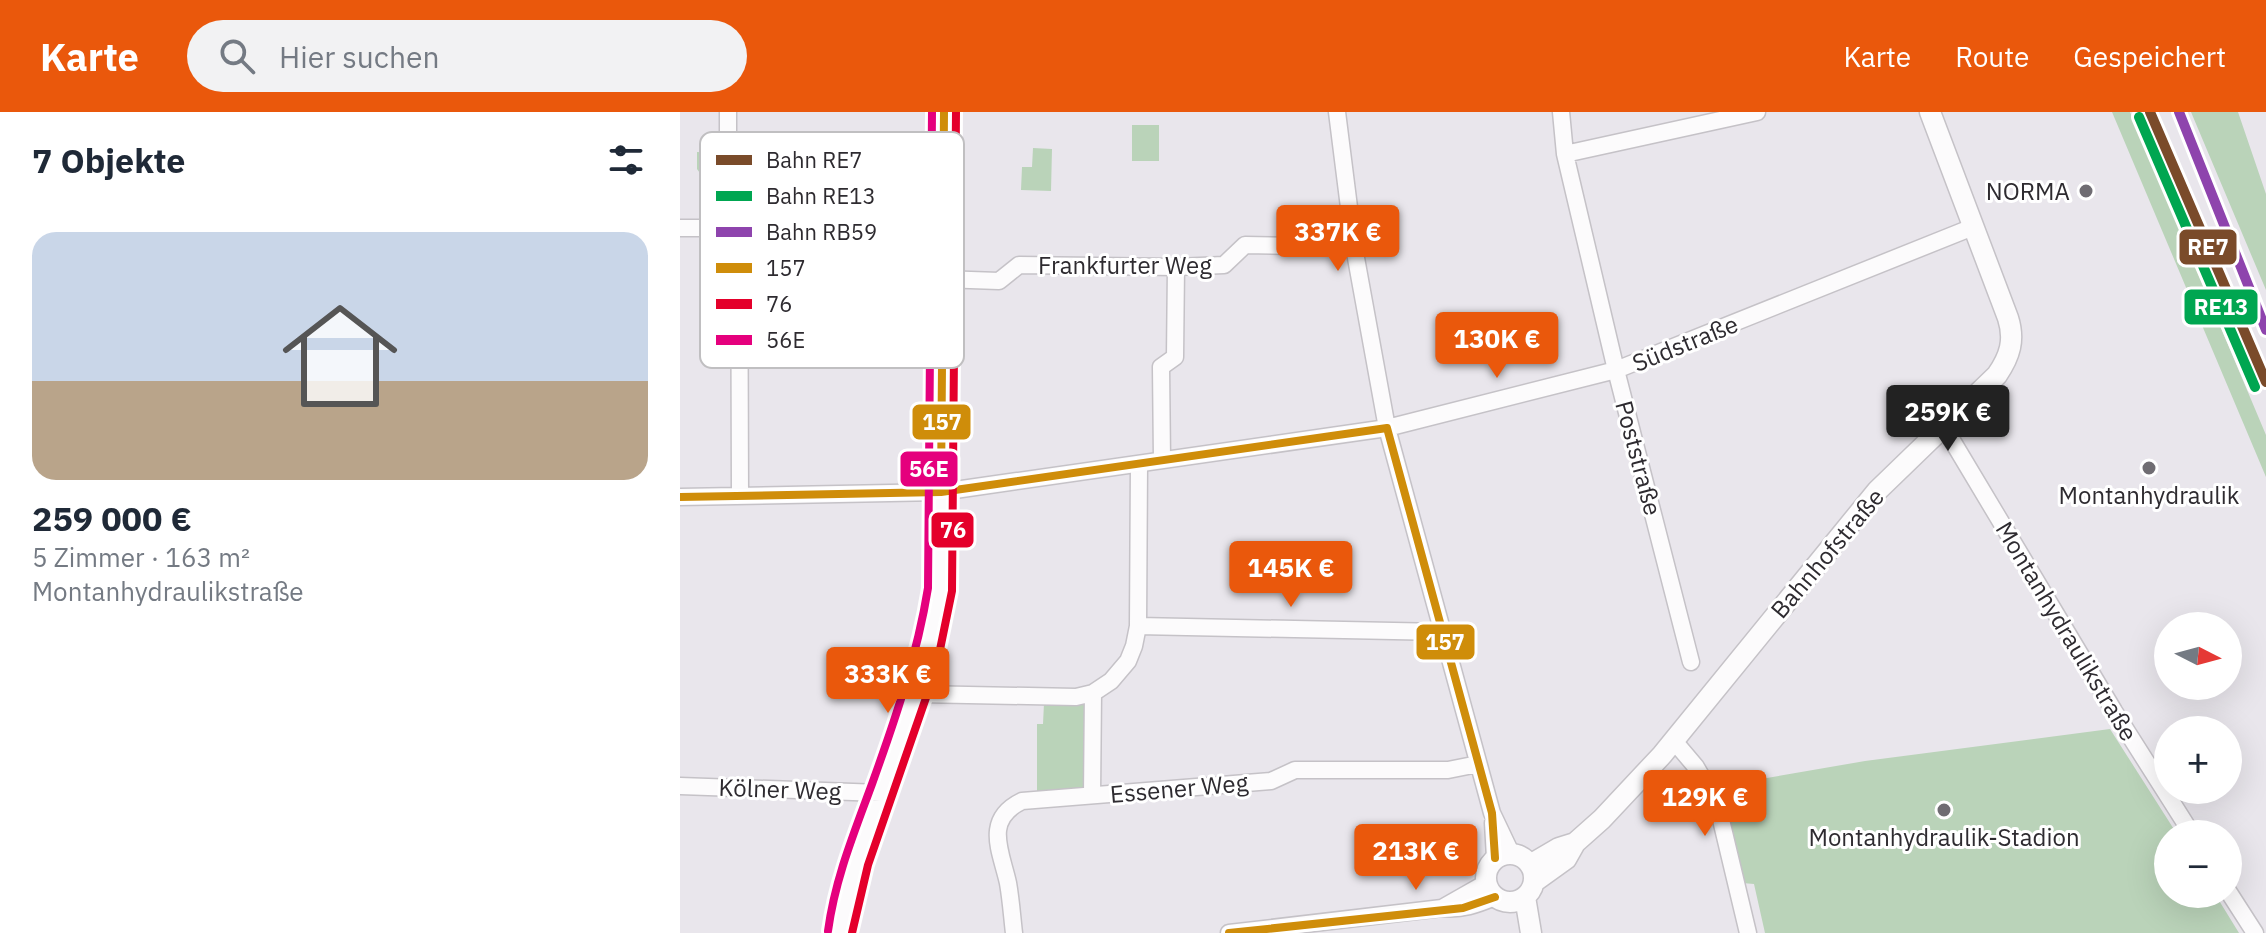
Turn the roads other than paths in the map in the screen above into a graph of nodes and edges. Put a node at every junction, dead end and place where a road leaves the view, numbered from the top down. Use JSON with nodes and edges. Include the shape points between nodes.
{"nodes":[{"id":1,"x":944,"y":112,"type":"edge"},
{"id":2,"x":1337,"y":112,"type":"edge"},
{"id":3,"x":1561,"y":112,"type":"edge"},
{"id":4,"x":1930,"y":112,"type":"edge"},
{"id":5,"x":1746,"y":114,"type":"edge"},
{"id":6,"x":944,"y":132,"type":"edge"},
{"id":7,"x":1565,"y":154,"type":"junction"},
{"id":8,"x":1973,"y":227,"type":"junction"},
{"id":9,"x":1354,"y":247,"type":"junction"},
{"id":10,"x":1176,"y":267,"type":"junction"},
{"id":11,"x":964,"y":280,"type":"edge"},
{"id":12,"x":739,"y":368,"type":"edge"},
{"id":13,"x":942,"y":368,"type":"edge"},
{"id":14,"x":1616,"y":370,"type":"junction"},
{"id":15,"x":1944,"y":427,"type":"junction"},
{"id":16,"x":1387,"y":428,"type":"junction"},
{"id":17,"x":1162,"y":460,"type":"junction"},
{"id":18,"x":1139,"y":464,"type":"junction"},
{"id":19,"x":941,"y":492,"type":"junction"},
{"id":20,"x":740,"y":496,"type":"junction"},
{"id":21,"x":680,"y":497,"type":"edge"},
{"id":22,"x":1138,"y":626,"type":"junction"},
{"id":23,"x":1443,"y":632,"type":"junction"},
{"id":24,"x":1691,"y":662,"type":"dead end"},
{"id":25,"x":1093,"y":693,"type":"junction"},
{"id":26,"x":918,"y":694,"type":"junction"},
{"id":27,"x":1674,"y":741,"type":"junction"},
{"id":28,"x":1478,"y":764,"type":"junction"},
{"id":29,"x":680,"y":786,"type":"edge"},
{"id":30,"x":881,"y":793,"type":"junction"},
{"id":31,"x":1092,"y":795,"type":"junction"},
{"id":32,"x":2183,"y":820,"type":"edge"},
{"id":33,"x":1503,"y":856,"type":"junction"},
{"id":34,"x":1513,"y":888,"type":"junction"},
{"id":35,"x":2239,"y":908,"type":"edge"},
{"id":36,"x":840,"y":933,"type":"edge"},
{"id":37,"x":1014,"y":933,"type":"edge"},
{"id":38,"x":1229,"y":933,"type":"edge"},
{"id":39,"x":1520,"y":933,"type":"edge"},
{"id":40,"x":1531,"y":933,"type":"edge"},
{"id":41,"x":1748,"y":933,"type":"edge"},
{"id":42,"x":2255,"y":933,"type":"edge"}],
"edges":[{"from":1,"to":6,"type":"street"},
{"from":2,"to":9,"type":"street"},
{"from":3,"to":7,"type":"street","name":"Poststraße"},
{"from":4,"to":8,"type":"main road","name":"Bahnhofstraße"},
{"from":5,"to":7,"type":"street"},
{"from":7,"to":14,"type":"street","name":"Poststraße"},
{"from":8,"to":14,"type":"street","name":"Südstraße"},
{"from":8,"to":15,"type":"main road","name":"Bahnhofstraße","via":[[2008,318],[2011,346],[1997,375]]},
{"from":9,"to":10,"type":"street","name":"Frankfurter Weg","via":[[1245,245],[1224,265]]},
{"from":9,"to":16,"type":"street"},
{"from":10,"to":11,"type":"street","name":"Frankfurter Weg","via":[[1019,265],[999,281]]},
{"from":10,"to":17,"type":"street","via":[[1175,357],[1161,367]]},
{"from":12,"to":20,"type":"street"},
{"from":13,"to":19,"type":"street"},
{"from":14,"to":16,"type":"street","name":"Südstraße"},
{"from":14,"to":24,"type":"street","name":"Poststraße"},
{"from":15,"to":27,"type":"main road","name":"Bahnhofstraße","via":[[1877,491]]},
{"from":15,"to":32,"type":"street","name":"Montanhydraulikstraße"},
{"from":16,"to":17,"type":"street","name":"Südstraße"},
{"from":16,"to":23,"type":"street"},
{"from":17,"to":18,"type":"street","name":"Südstraße"},
{"from":18,"to":19,"type":"street","name":"Südstraße"},
{"from":18,"to":22,"type":"street"},
{"from":19,"to":20,"type":"street","name":"Südstraße"},
{"from":19,"to":26,"type":"street","via":[[940,589]]},
{"from":20,"to":21,"type":"street","name":"Südstraße"},
{"from":22,"to":23,"type":"street"},
{"from":22,"to":25,"type":"street","via":[[1128,661]]},
{"from":23,"to":28,"type":"street"},
{"from":25,"to":26,"type":"street"},
{"from":25,"to":31,"type":"street"},
{"from":26,"to":30,"type":"street"},
{"from":27,"to":34,"type":"main road","name":"Bahnhofstraße","via":[[1575,843],[1566,859]]},
{"from":27,"to":41,"type":"street","via":[[1717,803]]},
{"from":28,"to":31,"type":"street","name":"Essener Weg","via":[[1448,770],[1295,770],[1271,781]]},
{"from":28,"to":33,"type":"street"},
{"from":29,"to":30,"type":"street","name":"Kölner Weg"},
{"from":30,"to":36,"type":"street","via":[[852,868]]},
{"from":31,"to":37,"type":"street","name":"Essener Weg","via":[[1030,799],[1003,816],[998,845]]},
{"from":33,"to":34,"type":"main road","via":[[1489,865]]},
{"from":33,"to":34,"type":"main road","via":[[1525,859]]},
{"from":34,"to":38,"type":"street","via":[[1442,908]]},
{"from":34,"to":39,"type":"main road"},
{"from":34,"to":40,"type":"main road"},
{"from":35,"to":42,"type":"street"}]}
